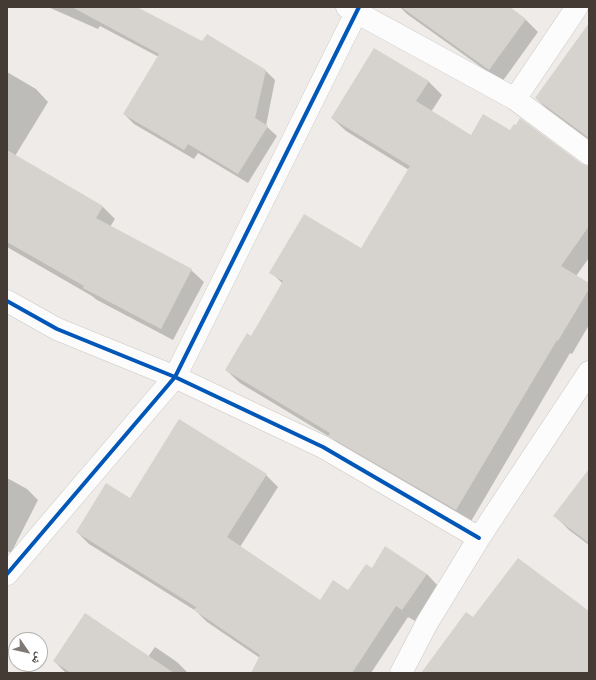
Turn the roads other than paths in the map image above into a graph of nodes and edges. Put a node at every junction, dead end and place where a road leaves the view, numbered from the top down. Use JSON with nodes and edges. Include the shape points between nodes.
{"nodes":[{"id":1,"x":577,"y":7,"type":"edge"},
{"id":2,"x":354,"y":8,"type":"edge"},
{"id":3,"x":515,"y":99,"type":"junction"},
{"id":4,"x":589,"y":154,"type":"edge"},
{"id":5,"x":7,"y":301,"type":"edge"},
{"id":6,"x":589,"y":372,"type":"edge"},
{"id":7,"x":175,"y":376,"type":"junction"},
{"id":8,"x":479,"y":538,"type":"junction"},
{"id":9,"x":7,"y":574,"type":"edge"},
{"id":10,"x":401,"y":673,"type":"edge"}],
"edges":[{"from":1,"to":3,"type":"street"},
{"from":2,"to":3,"type":"street"},
{"from":2,"to":7,"type":"street"},
{"from":3,"to":4,"type":"street"},
{"from":5,"to":7,"type":"street","via":[[57,329]]},
{"from":6,"to":8,"type":"street"},
{"from":7,"to":8,"type":"street","via":[[323,447]]},
{"from":7,"to":9,"type":"street"},
{"from":8,"to":10,"type":"street","via":[[427,622]]}]}
